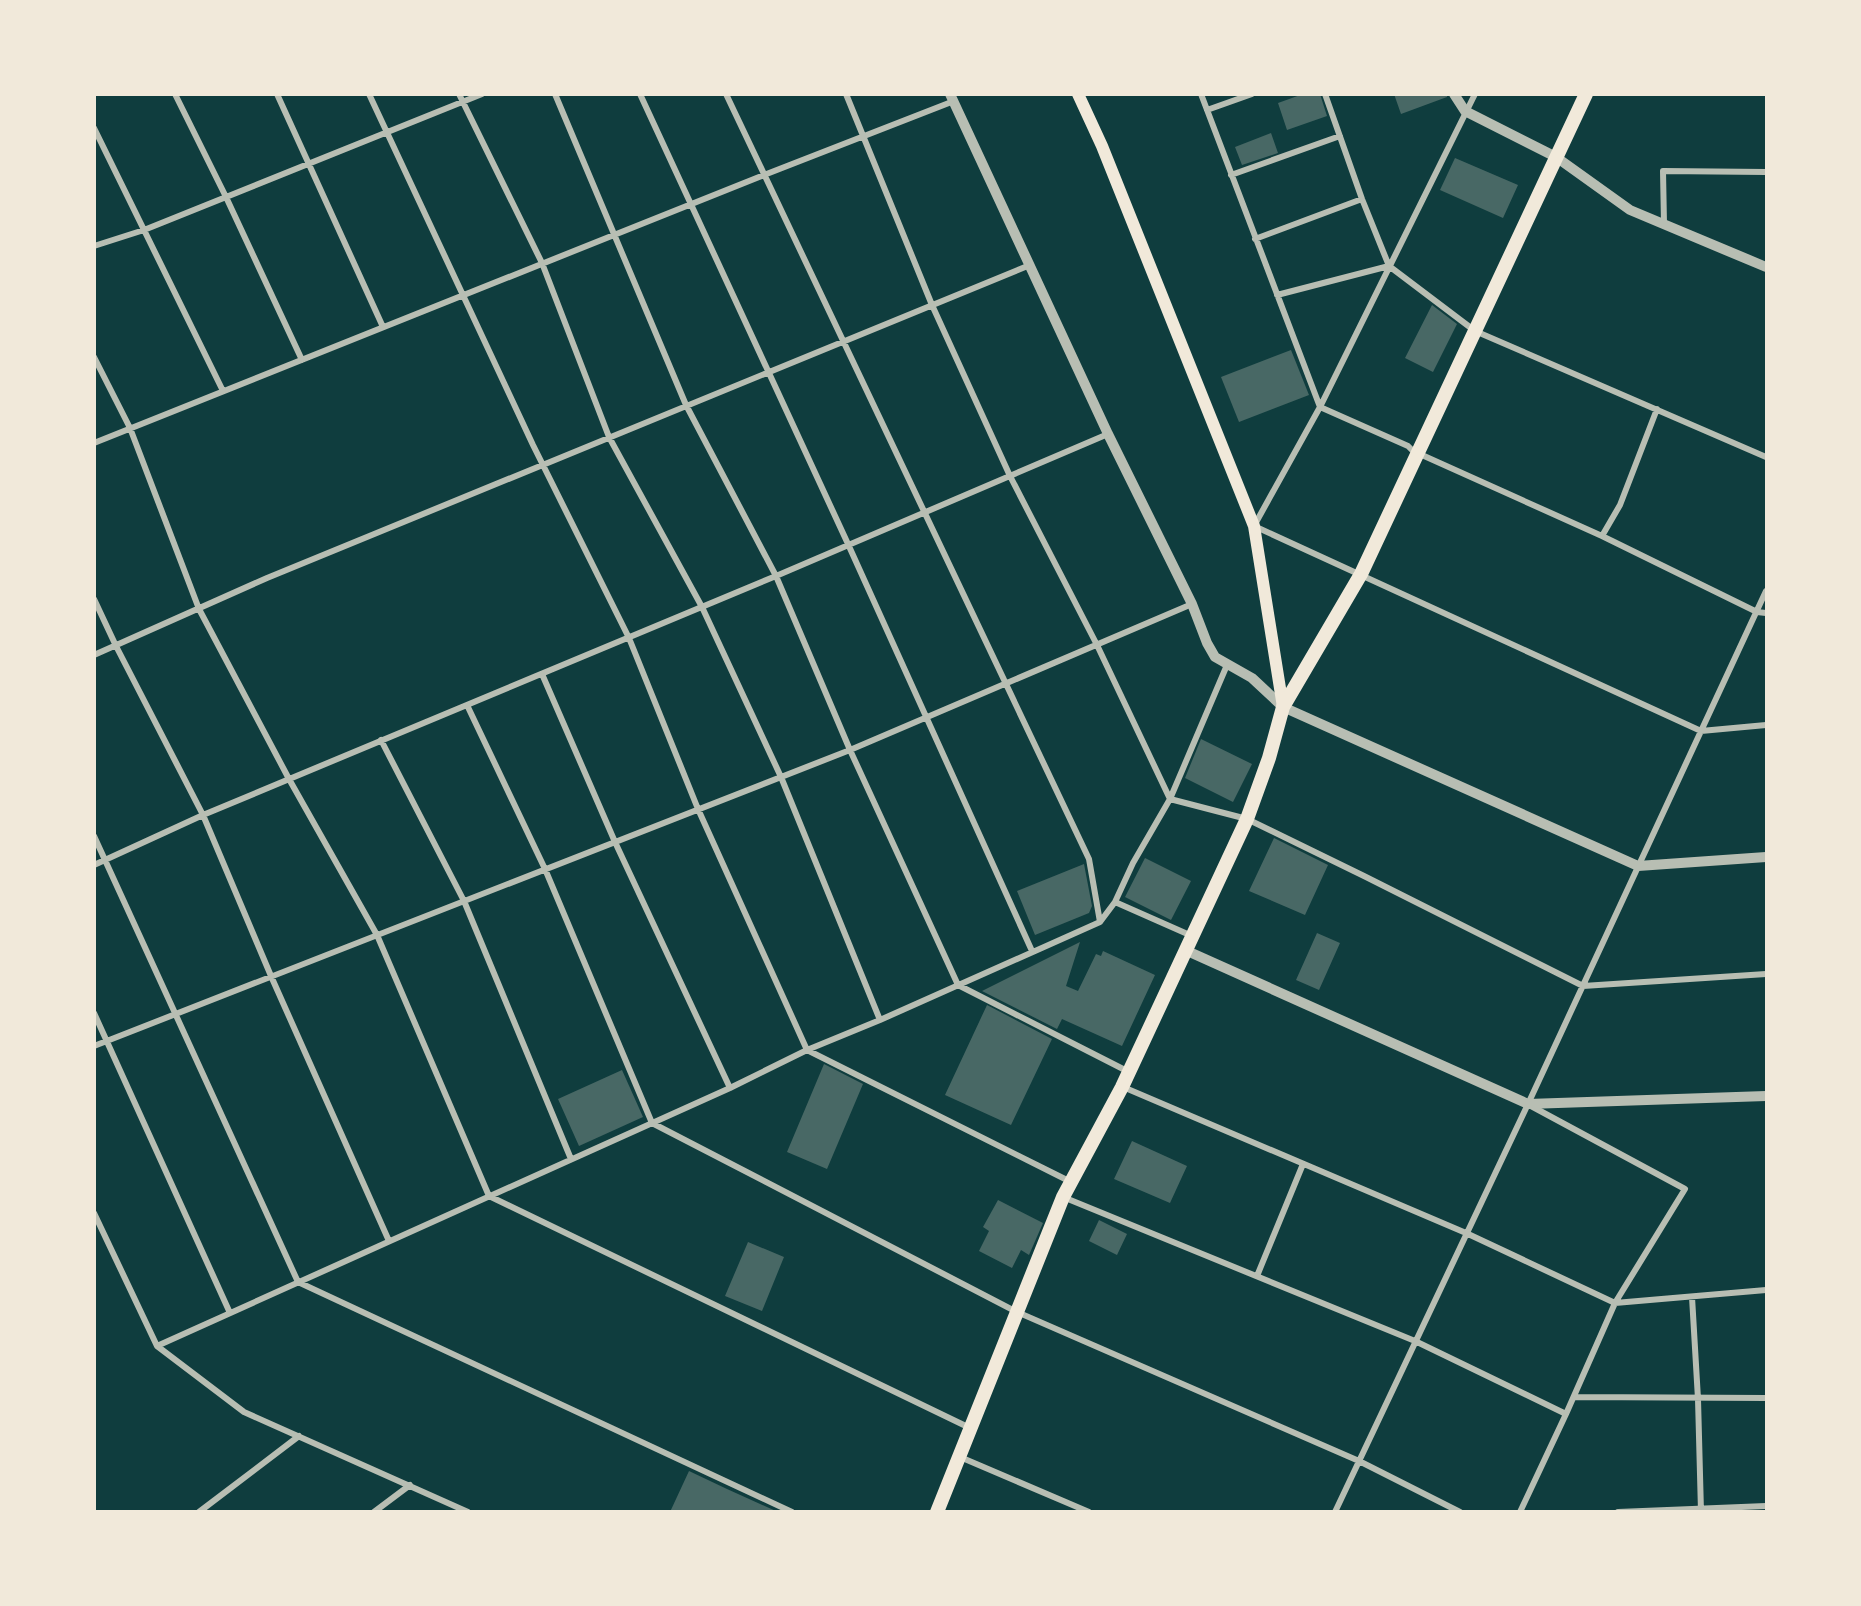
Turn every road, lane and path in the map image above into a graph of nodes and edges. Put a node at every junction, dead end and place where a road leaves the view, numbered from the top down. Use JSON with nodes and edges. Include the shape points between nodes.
{"nodes":[{"id":1,"x":175,"y":94,"type":"edge"},
{"id":2,"x":277,"y":94,"type":"edge"},
{"id":3,"x":369,"y":94,"type":"edge"},
{"id":4,"x":459,"y":94,"type":"edge"},
{"id":5,"x":482,"y":94,"type":"edge"},
{"id":6,"x":555,"y":94,"type":"edge"},
{"id":7,"x":640,"y":94,"type":"edge"},
{"id":8,"x":726,"y":94,"type":"edge"},
{"id":9,"x":846,"y":94,"type":"edge"},
{"id":10,"x":1078,"y":94,"type":"edge"},
{"id":11,"x":1201,"y":94,"type":"edge"},
{"id":12,"x":1252,"y":94,"type":"edge"},
{"id":13,"x":1325,"y":94,"type":"edge"},
{"id":14,"x":1454,"y":94,"type":"edge"},
{"id":15,"x":1474,"y":94,"type":"edge"},
{"id":16,"x":1586,"y":94,"type":"edge"},
{"id":17,"x":952,"y":98,"type":"edge"},
{"id":18,"x":463,"y":102,"type":"junction"},
{"id":19,"x":1207,"y":110,"type":"junction"},
{"id":20,"x":1466,"y":111,"type":"junction"},
{"id":21,"x":94,"y":128,"type":"edge"},
{"id":22,"x":387,"y":133,"type":"junction"},
{"id":23,"x":864,"y":136,"type":"junction"},
{"id":24,"x":1340,"y":136,"type":"junction"},
{"id":25,"x":1556,"y":157,"type":"junction"},
{"id":26,"x":309,"y":164,"type":"junction"},
{"id":27,"x":1767,"y":172,"type":"edge"},
{"id":28,"x":764,"y":175,"type":"junction"},
{"id":29,"x":1231,"y":175,"type":"junction"},
{"id":30,"x":226,"y":197,"type":"junction"},
{"id":31,"x":1362,"y":198,"type":"junction"},
{"id":32,"x":690,"y":204,"type":"junction"},
{"id":33,"x":1664,"y":224,"type":"junction"},
{"id":34,"x":144,"y":230,"type":"junction"},
{"id":35,"x":614,"y":234,"type":"junction"},
{"id":36,"x":1255,"y":239,"type":"junction"},
{"id":37,"x":94,"y":246,"type":"edge"},
{"id":38,"x":542,"y":263,"type":"junction"},
{"id":39,"x":1030,"y":265,"type":"junction"},
{"id":40,"x":1389,"y":266,"type":"junction"},
{"id":41,"x":1767,"y":267,"type":"edge"},
{"id":42,"x":462,"y":295,"type":"junction"},
{"id":43,"x":1277,"y":295,"type":"junction"},
{"id":44,"x":932,"y":304,"type":"junction"},
{"id":45,"x":383,"y":327,"type":"junction"},
{"id":46,"x":1475,"y":331,"type":"junction"},
{"id":47,"x":843,"y":340,"type":"junction"},
{"id":48,"x":94,"y":357,"type":"edge"},
{"id":49,"x":302,"y":360,"type":"junction"},
{"id":50,"x":769,"y":371,"type":"junction"},
{"id":51,"x":223,"y":391,"type":"junction"},
{"id":52,"x":686,"y":405,"type":"junction"},
{"id":53,"x":1320,"y":407,"type":"junction"},
{"id":54,"x":1657,"y":410,"type":"junction"},
{"id":55,"x":130,"y":428,"type":"junction"},
{"id":56,"x":1108,"y":434,"type":"junction"},
{"id":57,"x":609,"y":437,"type":"junction"},
{"id":58,"x":94,"y":443,"type":"edge"},
{"id":59,"x":1418,"y":453,"type":"junction"},
{"id":60,"x":1767,"y":457,"type":"edge"},
{"id":61,"x":543,"y":465,"type":"junction"},
{"id":62,"x":1010,"y":476,"type":"junction"},
{"id":63,"x":925,"y":513,"type":"junction"},
{"id":64,"x":1254,"y":526,"type":"junction"},
{"id":65,"x":1602,"y":536,"type":"junction"},
{"id":66,"x":849,"y":545,"type":"junction"},
{"id":67,"x":1361,"y":574,"type":"junction"},
{"id":68,"x":776,"y":576,"type":"junction"},
{"id":69,"x":1767,"y":591,"type":"edge"},
{"id":70,"x":94,"y":599,"type":"edge"},
{"id":71,"x":1192,"y":604,"type":"junction"},
{"id":72,"x":702,"y":607,"type":"junction"},
{"id":73,"x":199,"y":609,"type":"junction"},
{"id":74,"x":1757,"y":612,"type":"junction"},
{"id":75,"x":1767,"y":612,"type":"edge"},
{"id":76,"x":629,"y":638,"type":"junction"},
{"id":77,"x":1097,"y":645,"type":"junction"},
{"id":78,"x":116,"y":646,"type":"junction"},
{"id":79,"x":94,"y":655,"type":"edge"},
{"id":80,"x":1227,"y":665,"type":"junction"},
{"id":81,"x":542,"y":674,"type":"junction"},
{"id":82,"x":1006,"y":684,"type":"junction"},
{"id":83,"x":467,"y":705,"type":"junction"},
{"id":84,"x":1283,"y":707,"type":"junction"},
{"id":85,"x":926,"y":717,"type":"junction"},
{"id":86,"x":1767,"y":725,"type":"edge"},
{"id":87,"x":1701,"y":731,"type":"junction"},
{"id":88,"x":381,"y":740,"type":"junction"},
{"id":89,"x":850,"y":750,"type":"junction"},
{"id":90,"x":781,"y":777,"type":"junction"},
{"id":91,"x":289,"y":779,"type":"junction"},
{"id":92,"x":1170,"y":799,"type":"junction"},
{"id":93,"x":698,"y":809,"type":"junction"},
{"id":94,"x":203,"y":815,"type":"junction"},
{"id":95,"x":1247,"y":819,"type":"junction"},
{"id":96,"x":94,"y":836,"type":"edge"},
{"id":97,"x":615,"y":842,"type":"junction"},
{"id":98,"x":1767,"y":857,"type":"edge"},
{"id":99,"x":106,"y":860,"type":"junction"},
{"id":100,"x":94,"y":865,"type":"edge"},
{"id":101,"x":1638,"y":866,"type":"junction"},
{"id":102,"x":545,"y":869,"type":"junction"},
{"id":103,"x":464,"y":901,"type":"junction"},
{"id":104,"x":1115,"y":902,"type":"junction"},
{"id":105,"x":1100,"y":922,"type":"junction"},
{"id":106,"x":377,"y":935,"type":"junction"},
{"id":107,"x":1192,"y":936,"type":"junction"},
{"id":108,"x":1185,"y":950,"type":"junction"},
{"id":109,"x":1032,"y":951,"type":"junction"},
{"id":110,"x":1767,"y":974,"type":"edge"},
{"id":111,"x":271,"y":976,"type":"junction"},
{"id":112,"x":958,"y":985,"type":"junction"},
{"id":113,"x":1583,"y":986,"type":"junction"},
{"id":114,"x":94,"y":1012,"type":"edge"},
{"id":115,"x":176,"y":1014,"type":"junction"},
{"id":116,"x":880,"y":1020,"type":"junction"},
{"id":117,"x":107,"y":1041,"type":"junction"},
{"id":118,"x":94,"y":1046,"type":"edge"},
{"id":119,"x":807,"y":1050,"type":"junction"},
{"id":120,"x":1129,"y":1072,"type":"junction"},
{"id":121,"x":1122,"y":1087,"type":"junction"},
{"id":122,"x":730,"y":1088,"type":"junction"},
{"id":123,"x":1767,"y":1096,"type":"edge"},
{"id":124,"x":1528,"y":1104,"type":"junction"},
{"id":125,"x":652,"y":1123,"type":"junction"},
{"id":126,"x":571,"y":1159,"type":"junction"},
{"id":127,"x":1303,"y":1164,"type":"junction"},
{"id":128,"x":1071,"y":1182,"type":"junction"},
{"id":129,"x":489,"y":1196,"type":"junction"},
{"id":130,"x":1063,"y":1197,"type":"junction"},
{"id":131,"x":94,"y":1213,"type":"edge"},
{"id":132,"x":1466,"y":1233,"type":"junction"},
{"id":133,"x":389,"y":1241,"type":"junction"},
{"id":134,"x":1257,"y":1276,"type":"junction"},
{"id":135,"x":298,"y":1282,"type":"junction"},
{"id":136,"x":1767,"y":1290,"type":"edge"},
{"id":137,"x":1692,"y":1297,"type":"junction"},
{"id":138,"x":1615,"y":1303,"type":"junction"},
{"id":139,"x":1017,"y":1312,"type":"junction"},
{"id":140,"x":230,"y":1313,"type":"junction"},
{"id":141,"x":1415,"y":1341,"type":"junction"},
{"id":142,"x":157,"y":1346,"type":"junction"},
{"id":143,"x":1574,"y":1397,"type":"junction"},
{"id":144,"x":1767,"y":1398,"type":"edge"},
{"id":145,"x":1698,"y":1399,"type":"junction"},
{"id":146,"x":1566,"y":1414,"type":"junction"},
{"id":147,"x":970,"y":1429,"type":"junction"},
{"id":148,"x":299,"y":1436,"type":"junction"},
{"id":149,"x":959,"y":1456,"type":"junction"},
{"id":150,"x":1359,"y":1461,"type":"junction"},
{"id":151,"x":410,"y":1485,"type":"junction"},
{"id":152,"x":1767,"y":1506,"type":"edge"},
{"id":153,"x":1701,"y":1510,"type":"edge"},
{"id":154,"x":199,"y":1512,"type":"edge"},
{"id":155,"x":374,"y":1512,"type":"edge"},
{"id":156,"x":468,"y":1512,"type":"edge"},
{"id":157,"x":792,"y":1512,"type":"edge"},
{"id":158,"x":937,"y":1512,"type":"edge"},
{"id":159,"x":1089,"y":1512,"type":"edge"},
{"id":160,"x":1335,"y":1512,"type":"edge"},
{"id":161,"x":1460,"y":1512,"type":"edge"},
{"id":162,"x":1520,"y":1512,"type":"edge"},
{"id":163,"x":1618,"y":1512,"type":"edge"}],
"edges":[{"from":1,"to":30,"type":"street"},
{"from":2,"to":26,"type":"street"},
{"from":3,"to":22,"type":"street"},
{"from":4,"to":18,"type":"street"},
{"from":5,"to":18,"type":"street"},
{"from":6,"to":35,"type":"street"},
{"from":7,"to":32,"type":"street"},
{"from":8,"to":28,"type":"street"},
{"from":9,"to":23,"type":"street"},
{"from":10,"to":64,"type":"main road"},
{"from":11,"to":19,"type":"street"},
{"from":12,"to":19,"type":"street"},
{"from":13,"to":24,"type":"street"},
{"from":14,"to":20,"type":"street"},
{"from":15,"to":20,"type":"street"},
{"from":16,"to":25,"type":"main road"},
{"from":17,"to":23,"type":"street"},
{"from":17,"to":39,"type":"street"},
{"from":18,"to":22,"type":"street"},
{"from":18,"to":38,"type":"street"},
{"from":19,"to":29,"type":"street"},
{"from":20,"to":25,"type":"street"},
{"from":20,"to":40,"type":"street"},
{"from":21,"to":34,"type":"street"},
{"from":22,"to":26,"type":"street"},
{"from":22,"to":42,"type":"street"},
{"from":23,"to":28,"type":"street"},
{"from":23,"to":44,"type":"street"},
{"from":24,"to":29,"type":"street"},
{"from":24,"to":31,"type":"street"},
{"from":25,"to":33,"type":"street","via":[[1630,210]]},
{"from":25,"to":46,"type":"main road"},
{"from":26,"to":30,"type":"street"},
{"from":26,"to":45,"type":"street"},
{"from":27,"to":33,"type":"street","via":[[1663,171]]},
{"from":28,"to":32,"type":"street"},
{"from":28,"to":47,"type":"street"},
{"from":29,"to":36,"type":"street"},
{"from":30,"to":34,"type":"street"},
{"from":30,"to":49,"type":"street"},
{"from":31,"to":36,"type":"street"},
{"from":31,"to":40,"type":"street"},
{"from":32,"to":35,"type":"street"},
{"from":32,"to":50,"type":"street"},
{"from":33,"to":41,"type":"street"},
{"from":34,"to":37,"type":"street"},
{"from":34,"to":51,"type":"street"},
{"from":35,"to":38,"type":"street"},
{"from":35,"to":52,"type":"street"},
{"from":36,"to":43,"type":"street"},
{"from":38,"to":42,"type":"street"},
{"from":38,"to":57,"type":"street"},
{"from":39,"to":44,"type":"street"},
{"from":39,"to":56,"type":"street"},
{"from":40,"to":43,"type":"street"},
{"from":40,"to":46,"type":"street"},
{"from":40,"to":53,"type":"street"},
{"from":42,"to":45,"type":"street"},
{"from":42,"to":61,"type":"street"},
{"from":43,"to":53,"type":"street"},
{"from":44,"to":47,"type":"street"},
{"from":44,"to":62,"type":"street"},
{"from":45,"to":49,"type":"street"},
{"from":46,"to":54,"type":"street"},
{"from":46,"to":59,"type":"main road"},
{"from":47,"to":50,"type":"street"},
{"from":47,"to":63,"type":"street"},
{"from":48,"to":55,"type":"street"},
{"from":49,"to":51,"type":"street"},
{"from":50,"to":52,"type":"street"},
{"from":50,"to":66,"type":"street"},
{"from":51,"to":55,"type":"street"},
{"from":52,"to":57,"type":"street"},
{"from":52,"to":68,"type":"street"},
{"from":53,"to":59,"type":"street"},
{"from":53,"to":64,"type":"street"},
{"from":54,"to":60,"type":"street"},
{"from":54,"to":65,"type":"street","via":[[1620,505]]},
{"from":55,"to":58,"type":"street"},
{"from":55,"to":73,"type":"street"},
{"from":56,"to":62,"type":"street"},
{"from":56,"to":71,"type":"street"},
{"from":57,"to":61,"type":"street"},
{"from":57,"to":72,"type":"street"},
{"from":59,"to":65,"type":"street"},
{"from":59,"to":67,"type":"main road"},
{"from":61,"to":73,"type":"street"},
{"from":61,"to":76,"type":"street"},
{"from":62,"to":63,"type":"street"},
{"from":62,"to":77,"type":"street"},
{"from":63,"to":66,"type":"street"},
{"from":63,"to":82,"type":"street"},
{"from":64,"to":67,"type":"street"},
{"from":64,"to":84,"type":"main road"},
{"from":65,"to":74,"type":"street"},
{"from":66,"to":68,"type":"street"},
{"from":66,"to":85,"type":"street"},
{"from":67,"to":84,"type":"main road"},
{"from":67,"to":87,"type":"street"},
{"from":68,"to":72,"type":"street"},
{"from":68,"to":89,"type":"street"},
{"from":69,"to":74,"type":"street"},
{"from":70,"to":78,"type":"street"},
{"from":71,"to":77,"type":"street"},
{"from":71,"to":80,"type":"street","via":[[1215,657]]},
{"from":72,"to":76,"type":"street"},
{"from":72,"to":90,"type":"street"},
{"from":73,"to":78,"type":"street"},
{"from":73,"to":91,"type":"street"},
{"from":74,"to":75,"type":"street"},
{"from":74,"to":87,"type":"street"},
{"from":76,"to":81,"type":"street"},
{"from":76,"to":93,"type":"street"},
{"from":77,"to":82,"type":"street"},
{"from":77,"to":92,"type":"street"},
{"from":78,"to":79,"type":"street"},
{"from":78,"to":94,"type":"street"},
{"from":80,"to":84,"type":"street","via":[[1251,678]]},
{"from":80,"to":92,"type":"street"},
{"from":81,"to":83,"type":"street"},
{"from":81,"to":97,"type":"street"},
{"from":82,"to":85,"type":"street"},
{"from":82,"to":105,"type":"street","via":[[1089,859]]},
{"from":83,"to":88,"type":"street"},
{"from":83,"to":102,"type":"street"},
{"from":84,"to":95,"type":"main road"},
{"from":84,"to":101,"type":"street"},
{"from":85,"to":89,"type":"street"},
{"from":85,"to":109,"type":"street"},
{"from":86,"to":87,"type":"street"},
{"from":87,"to":101,"type":"street"},
{"from":88,"to":91,"type":"street"},
{"from":88,"to":103,"type":"street"},
{"from":89,"to":90,"type":"street"},
{"from":89,"to":112,"type":"street"},
{"from":90,"to":93,"type":"street"},
{"from":90,"to":116,"type":"street"},
{"from":91,"to":94,"type":"street"},
{"from":91,"to":106,"type":"street"},
{"from":92,"to":95,"type":"street"},
{"from":92,"to":104,"type":"street"},
{"from":93,"to":97,"type":"street"},
{"from":93,"to":119,"type":"street"},
{"from":94,"to":99,"type":"street"},
{"from":94,"to":111,"type":"street"},
{"from":95,"to":107,"type":"main road"},
{"from":95,"to":113,"type":"street"},
{"from":96,"to":99,"type":"street"},
{"from":97,"to":102,"type":"street"},
{"from":97,"to":122,"type":"street"},
{"from":98,"to":101,"type":"street"},
{"from":99,"to":100,"type":"street"},
{"from":99,"to":115,"type":"street"},
{"from":101,"to":113,"type":"street"},
{"from":102,"to":103,"type":"street"},
{"from":102,"to":125,"type":"street"},
{"from":103,"to":106,"type":"street"},
{"from":103,"to":126,"type":"street"},
{"from":104,"to":105,"type":"street"},
{"from":104,"to":107,"type":"street"},
{"from":105,"to":109,"type":"street"},
{"from":106,"to":111,"type":"street"},
{"from":106,"to":129,"type":"street"},
{"from":107,"to":108,"type":"main road"},
{"from":108,"to":120,"type":"main road"},
{"from":108,"to":124,"type":"street"},
{"from":109,"to":112,"type":"street"},
{"from":110,"to":113,"type":"street"},
{"from":111,"to":115,"type":"street"},
{"from":111,"to":133,"type":"street"},
{"from":112,"to":116,"type":"street"},
{"from":112,"to":120,"type":"street"},
{"from":113,"to":124,"type":"street"},
{"from":114,"to":117,"type":"street"},
{"from":115,"to":117,"type":"street"},
{"from":115,"to":135,"type":"street"},
{"from":116,"to":119,"type":"street"},
{"from":117,"to":118,"type":"street"},
{"from":117,"to":140,"type":"street"},
{"from":119,"to":122,"type":"street"},
{"from":119,"to":128,"type":"street"},
{"from":120,"to":121,"type":"main road"},
{"from":121,"to":127,"type":"street"},
{"from":121,"to":128,"type":"main road"},
{"from":122,"to":125,"type":"street"},
{"from":123,"to":124,"type":"street"},
{"from":124,"to":132,"type":"street"},
{"from":124,"to":138,"type":"street","via":[[1685,1189]]},
{"from":125,"to":126,"type":"street"},
{"from":125,"to":139,"type":"street"},
{"from":126,"to":129,"type":"street"},
{"from":127,"to":132,"type":"street"},
{"from":127,"to":134,"type":"street"},
{"from":128,"to":130,"type":"main road"},
{"from":129,"to":133,"type":"street"},
{"from":129,"to":147,"type":"street"},
{"from":130,"to":134,"type":"street"},
{"from":130,"to":139,"type":"main road"},
{"from":131,"to":142,"type":"street"},
{"from":132,"to":138,"type":"street"},
{"from":132,"to":141,"type":"street"},
{"from":133,"to":135,"type":"street"},
{"from":134,"to":141,"type":"street"},
{"from":135,"to":140,"type":"street"},
{"from":135,"to":157,"type":"street"},
{"from":136,"to":137,"type":"street"},
{"from":137,"to":138,"type":"street"},
{"from":137,"to":145,"type":"street"},
{"from":138,"to":143,"type":"street"},
{"from":139,"to":147,"type":"main road"},
{"from":139,"to":150,"type":"street"},
{"from":140,"to":142,"type":"street"},
{"from":141,"to":146,"type":"street"},
{"from":141,"to":150,"type":"street"},
{"from":142,"to":148,"type":"street","via":[[244,1412]]},
{"from":143,"to":145,"type":"street"},
{"from":143,"to":146,"type":"street"},
{"from":144,"to":145,"type":"street"},
{"from":145,"to":153,"type":"street"},
{"from":146,"to":162,"type":"street"},
{"from":147,"to":149,"type":"main road"},
{"from":148,"to":151,"type":"street"},
{"from":148,"to":154,"type":"street"},
{"from":149,"to":158,"type":"main road"},
{"from":149,"to":159,"type":"street"},
{"from":150,"to":160,"type":"street"},
{"from":150,"to":161,"type":"street"},
{"from":151,"to":155,"type":"street"},
{"from":151,"to":156,"type":"street"},
{"from":152,"to":153,"type":"street"},
{"from":153,"to":163,"type":"street"}]}
